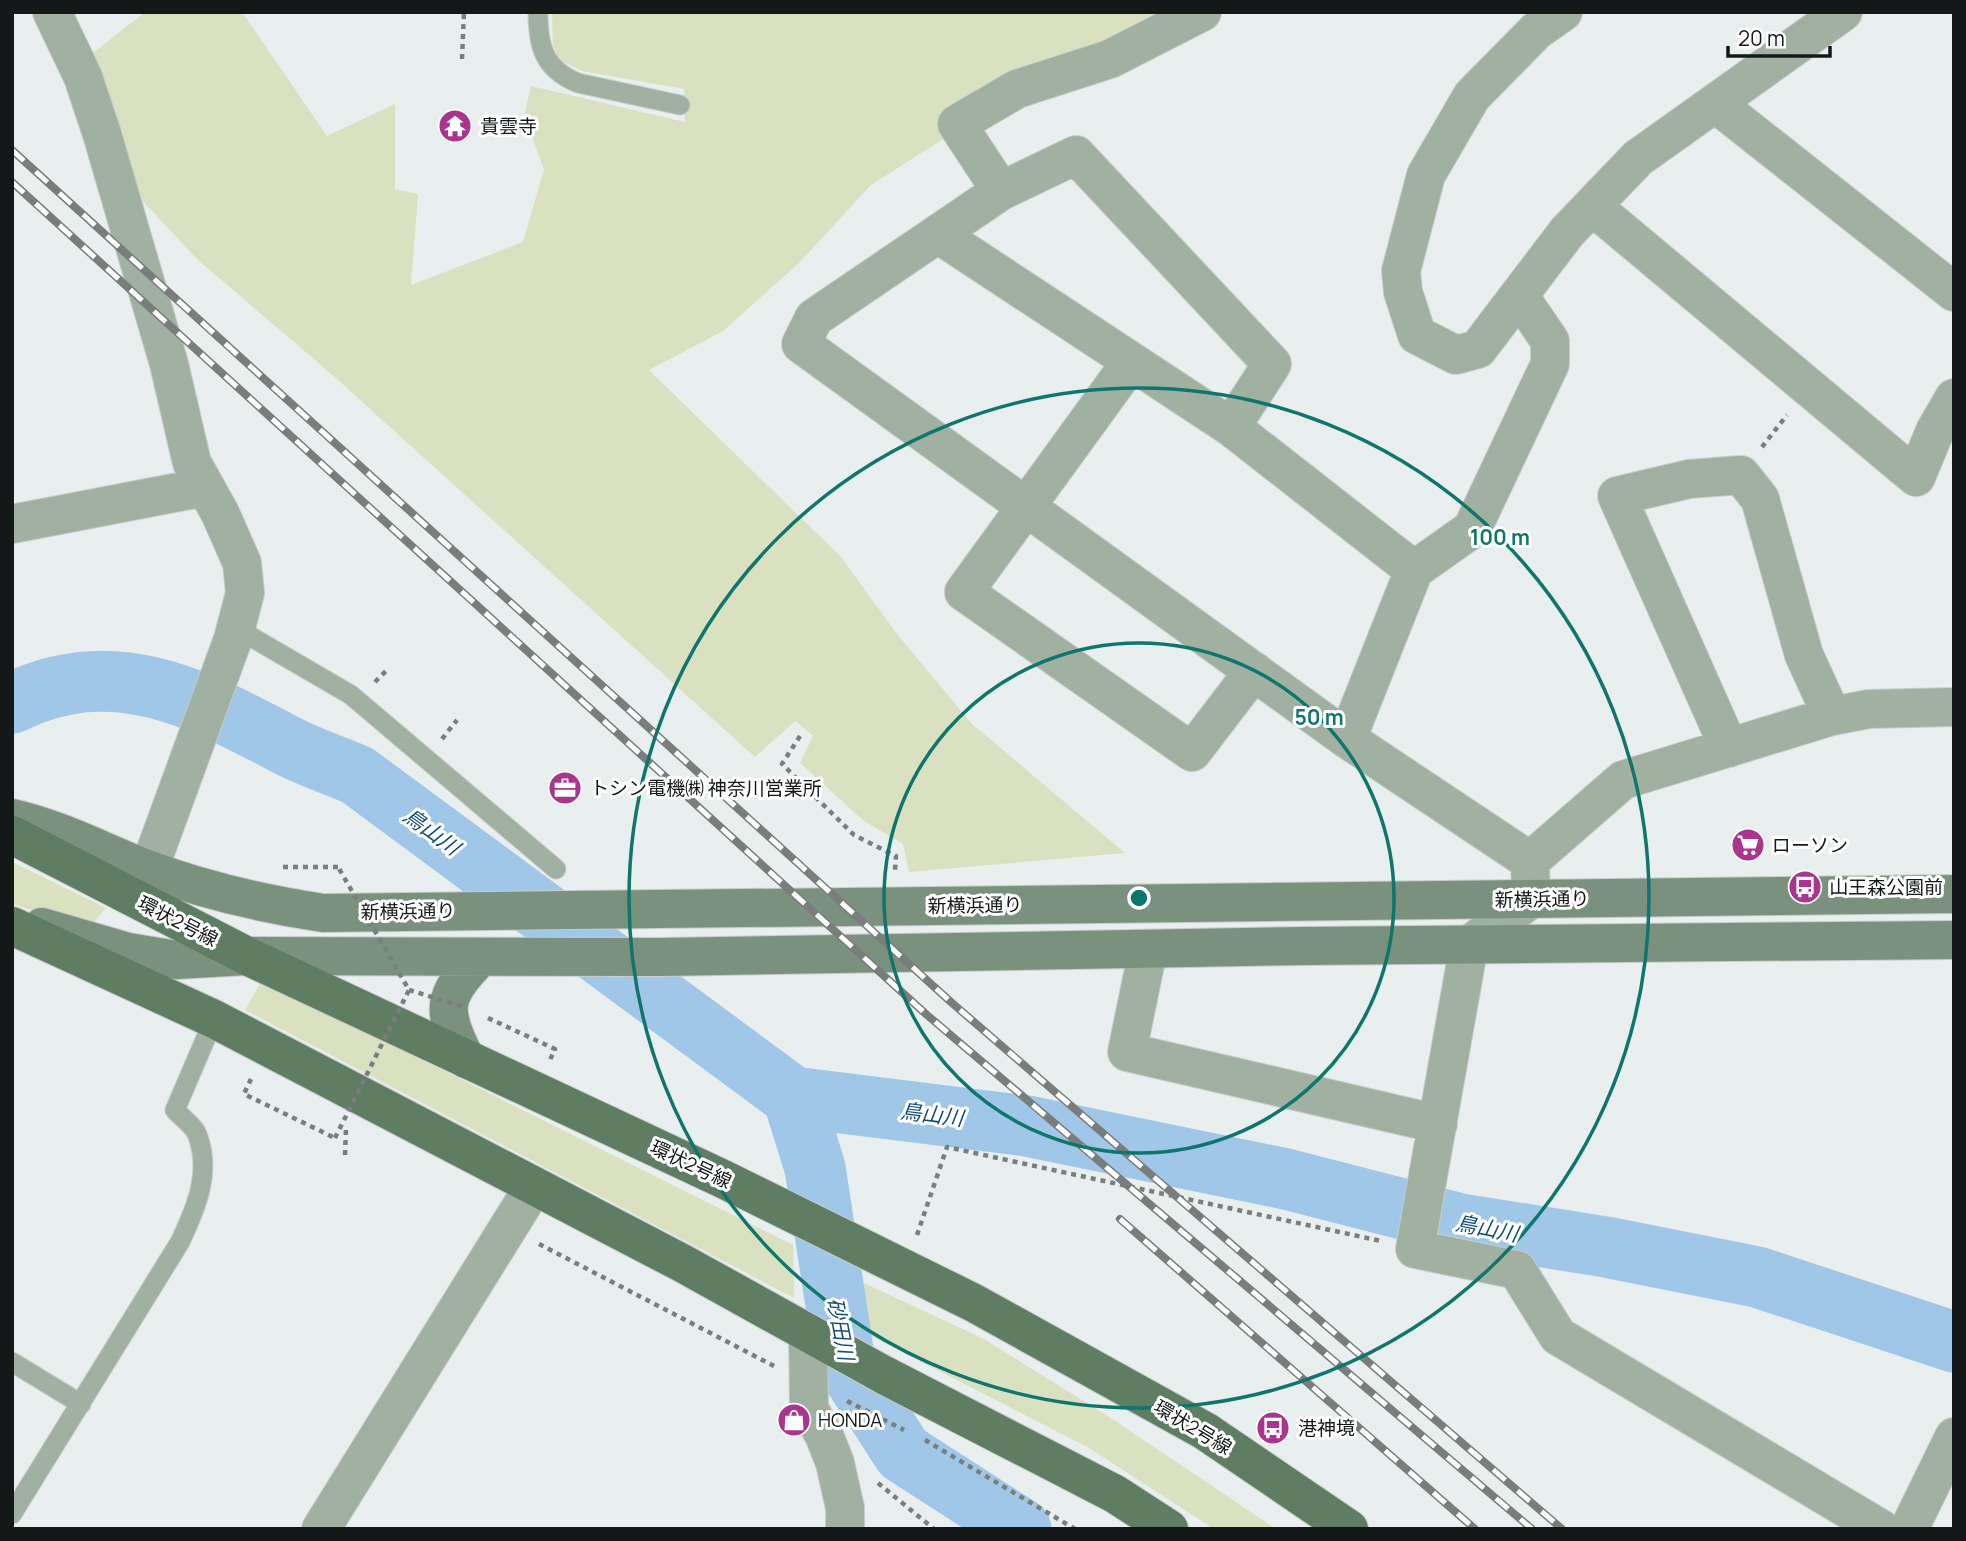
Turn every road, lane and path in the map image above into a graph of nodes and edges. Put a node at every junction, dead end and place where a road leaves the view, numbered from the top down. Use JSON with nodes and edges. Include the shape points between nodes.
{"nodes":[{"id":1,"x":52,"y":12,"type":"edge"},
{"id":2,"x":464,"y":12,"type":"edge"},
{"id":3,"x":538,"y":12,"type":"edge"},
{"id":4,"x":1202,"y":12,"type":"edge"},
{"id":5,"x":1563,"y":12,"type":"edge"},
{"id":6,"x":1841,"y":13,"type":"edge"},
{"id":7,"x":462,"y":59,"type":"dead end"},
{"id":8,"x":1715,"y":103,"type":"junction"},
{"id":9,"x":680,"y":105,"type":"dead end"},
{"id":10,"x":1001,"y":191,"type":"junction"},
{"id":11,"x":1592,"y":206,"type":"junction"},
{"id":12,"x":938,"y":234,"type":"junction"},
{"id":13,"x":1954,"y":292,"type":"edge"},
{"id":14,"x":1520,"y":297,"type":"junction"},
{"id":15,"x":1131,"y":362,"type":"junction"},
{"id":16,"x":1808,"y":387,"type":"junction"},
{"id":17,"x":1954,"y":398,"type":"edge"},
{"id":18,"x":1231,"y":427,"type":"junction"},
{"id":19,"x":1741,"y":475,"type":"junction"},
{"id":20,"x":205,"y":487,"type":"junction"},
{"id":21,"x":1027,"y":507,"type":"junction"},
{"id":22,"x":12,"y":524,"type":"edge"},
{"id":23,"x":1414,"y":570,"type":"junction"},
{"id":24,"x":235,"y":634,"type":"junction"},
{"id":25,"x":1254,"y":671,"type":"junction"},
{"id":26,"x":1954,"y":707,"type":"edge"},
{"id":27,"x":1832,"y":716,"type":"junction"},
{"id":28,"x":800,"y":736,"type":"dead end"},
{"id":29,"x":1347,"y":738,"type":"junction"},
{"id":30,"x":1729,"y":748,"type":"junction"},
{"id":31,"x":12,"y":818,"type":"edge"},
{"id":32,"x":12,"y":835,"type":"edge"},
{"id":33,"x":1530,"y":860,"type":"junction"},
{"id":34,"x":338,"y":867,"type":"dead end"},
{"id":35,"x":149,"y":869,"type":"junction"},
{"id":36,"x":556,"y":869,"type":"dead end"},
{"id":37,"x":1954,"y":894,"type":"edge"},
{"id":38,"x":1531,"y":899,"type":"junction"},
{"id":39,"x":893,"y":906,"type":"junction"},
{"id":40,"x":12,"y":918,"type":"edge"},
{"id":41,"x":12,"y":926,"type":"edge"},
{"id":42,"x":1954,"y":940,"type":"edge"},
{"id":43,"x":1469,"y":945,"type":"junction"},
{"id":44,"x":1148,"y":950,"type":"junction"},
{"id":45,"x":247,"y":956,"type":"junction"},
{"id":46,"x":485,"y":957,"type":"junction"},
{"id":47,"x":409,"y":989,"type":"junction"},
{"id":48,"x":465,"y":1007,"type":"dead end"},
{"id":49,"x":214,"y":1018,"type":"junction"},
{"id":50,"x":466,"y":1059,"type":"junction"},
{"id":51,"x":263,"y":1085,"type":"dead end"},
{"id":52,"x":335,"y":1123,"type":"dead end"},
{"id":53,"x":1438,"y":1124,"type":"junction"},
{"id":54,"x":345,"y":1155,"type":"dead end"},
{"id":55,"x":534,"y":1186,"type":"junction"},
{"id":56,"x":1419,"y":1230,"type":"junction"},
{"id":57,"x":532,"y":1240,"type":"dead end"},
{"id":58,"x":905,"y":1269,"type":"junction"},
{"id":59,"x":808,"y":1334,"type":"junction"},
{"id":60,"x":12,"y":1362,"type":"edge"},
{"id":61,"x":781,"y":1369,"type":"dead end"},
{"id":62,"x":839,"y":1397,"type":"dead end"},
{"id":63,"x":80,"y":1404,"type":"junction"},
{"id":64,"x":911,"y":1433,"type":"dead end"},
{"id":65,"x":1954,"y":1437,"type":"edge"},
{"id":66,"x":923,"y":1439,"type":"dead end"},
{"id":67,"x":12,"y":1514,"type":"edge"},
{"id":68,"x":321,"y":1529,"type":"edge"},
{"id":69,"x":845,"y":1529,"type":"edge"},
{"id":70,"x":1075,"y":1529,"type":"edge"},
{"id":71,"x":1169,"y":1529,"type":"edge"},
{"id":72,"x":1349,"y":1529,"type":"edge"},
{"id":73,"x":1881,"y":1529,"type":"edge"},
{"id":74,"x":1909,"y":1529,"type":"edge"}],
"edges":[{"from":1,"to":20,"type":"street","via":[[83,77],[102,135],[169,364],[192,463]]},
{"from":2,"to":7,"type":"path"},
{"from":3,"to":9,"type":"lane","via":[[541,49],[551,68],[563,77]]},
{"from":4,"to":10,"type":"street","via":[[1110,60],[1017,89],[957,124]]},
{"from":5,"to":14,"type":"street","via":[[1536,31],[1472,96],[1426,175],[1401,271],[1418,335],[1456,355],[1478,349]]},
{"from":6,"to":8,"type":"street"},
{"from":8,"to":11,"type":"street","via":[[1638,158]]},
{"from":8,"to":13,"type":"street"},
{"from":10,"to":12,"type":"street"},
{"from":10,"to":18,"type":"street","via":[[1076,155],[1272,364]]},
{"from":11,"to":14,"type":"street"},
{"from":11,"to":16,"type":"street"},
{"from":12,"to":15,"type":"street"},
{"from":12,"to":21,"type":"street","via":[[814,318],[802,344]]},
{"from":14,"to":23,"type":"street","via":[[1550,341],[1550,364],[1472,529]]},
{"from":15,"to":18,"type":"street"},
{"from":15,"to":21,"type":"street"},
{"from":16,"to":17,"type":"street","via":[[1916,477]]},
{"from":16,"to":19,"type":"path"},
{"from":18,"to":23,"type":"street"},
{"from":19,"to":27,"type":"street","via":[[1760,499],[1804,655]]},
{"from":19,"to":30,"type":"street","via":[[1689,479],[1617,496]]},
{"from":20,"to":22,"type":"street"},
{"from":20,"to":24,"type":"street","via":[[242,563],[245,593]]},
{"from":21,"to":25,"type":"street"},
{"from":21,"to":25,"type":"street","via":[[964,592],[1192,752]]},
{"from":23,"to":29,"type":"street"},
{"from":24,"to":35,"type":"street"},
{"from":24,"to":36,"type":"lane","via":[[351,695]]},
{"from":25,"to":29,"type":"street"},
{"from":26,"to":27,"type":"street","via":[[1869,709]]},
{"from":27,"to":30,"type":"street"},
{"from":28,"to":39,"type":"path","via":[[782,764],[854,835],[896,856]]},
{"from":29,"to":33,"type":"street"},
{"from":30,"to":33,"type":"street","via":[[1623,780]]},
{"from":31,"to":35,"type":"street","name":"新横浜通り","via":[[52,827]]},
{"from":32,"to":45,"type":"main road","name":"環状2号線"},
{"from":33,"to":38,"type":"street"},
{"from":34,"to":47,"type":"path","bridge":true},
{"from":35,"to":39,"type":"street","name":"新横浜通り","via":[[278,906],[323,913]]},
{"from":37,"to":38,"type":"street","name":"新横浜通り"},
{"from":38,"to":39,"type":"street","name":"新横浜通り"},
{"from":38,"to":43,"type":"street"},
{"from":40,"to":45,"type":"street","via":[[128,952],[177,960]]},
{"from":41,"to":49,"type":"main road"},
{"from":42,"to":43,"type":"street"},
{"from":43,"to":44,"type":"street"},
{"from":43,"to":53,"type":"street"},
{"from":44,"to":46,"type":"street"},
{"from":44,"to":53,"type":"street","via":[[1127,1052]]},
{"from":45,"to":46,"type":"street"},
{"from":45,"to":50,"type":"main road","name":"環状2号線"},
{"from":46,"to":50,"type":"street","via":[[452,988],[447,1002],[454,1036]]},
{"from":47,"to":48,"type":"path","bridge":true},
{"from":47,"to":51,"type":"path","bridge":true,"via":[[335,1138],[244,1094],[251,1078]]},
{"from":49,"to":55,"type":"main road"},
{"from":49,"to":63,"type":"lane","via":[[174,1110],[197,1133],[205,1175],[195,1208],[180,1242]]},
{"from":50,"to":58,"type":"main road","name":"環状2号線"},
{"from":52,"to":54,"type":"path","via":[[347,1129]]},
{"from":53,"to":56,"type":"street"},
{"from":55,"to":59,"type":"main road"},
{"from":55,"to":68,"type":"street"},
{"from":56,"to":58,"type":"path","via":[[947,1147]]},
{"from":56,"to":73,"type":"street","via":[[1517,1270],[1558,1336]]},
{"from":57,"to":61,"type":"path"},
{"from":58,"to":72,"type":"main road","name":"環状2号線","via":[[1205,1432]]},
{"from":59,"to":69,"type":"street","via":[[809,1409],[835,1463]]},
{"from":59,"to":71,"type":"main road","via":[[1115,1494]]},
{"from":60,"to":63,"type":"lane"},
{"from":62,"to":64,"type":"path"},
{"from":63,"to":67,"type":"lane"},
{"from":65,"to":74,"type":"street"},
{"from":66,"to":70,"type":"path"}]}
